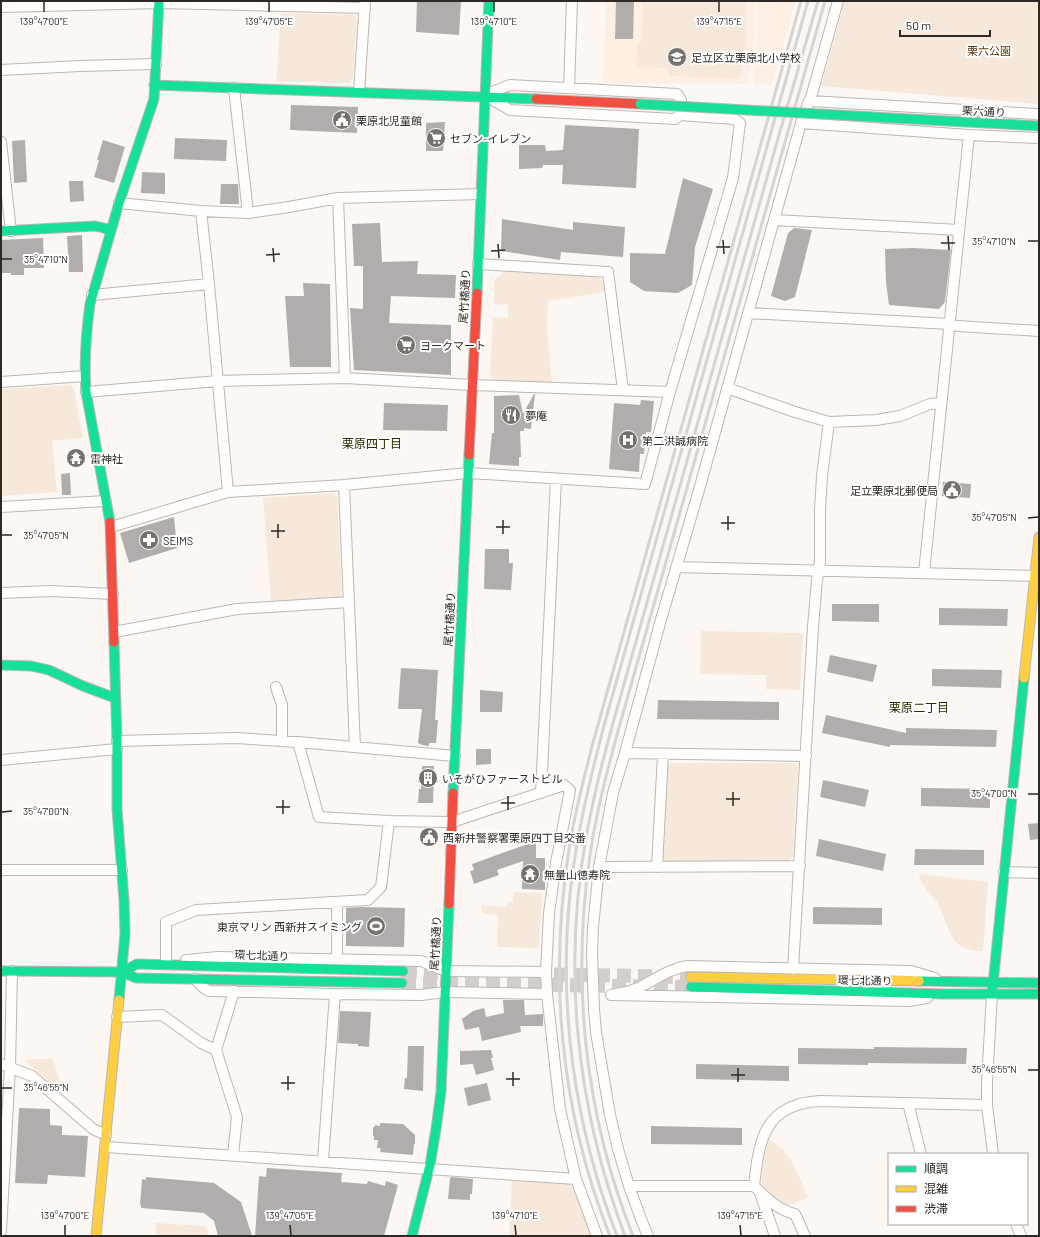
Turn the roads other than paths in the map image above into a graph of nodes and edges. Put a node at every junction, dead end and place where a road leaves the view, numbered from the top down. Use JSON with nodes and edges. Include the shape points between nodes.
{"nodes":[{"id":1,"x":489,"y":1,"type":"edge"},
{"id":2,"x":572,"y":1,"type":"edge"},
{"id":3,"x":838,"y":1,"type":"edge"},
{"id":4,"x":159,"y":2,"type":"edge"},
{"id":5,"x":365,"y":4,"type":"edge"},
{"id":6,"x":1,"y":7,"type":"edge"},
{"id":7,"x":156,"y":64,"type":"junction"},
{"id":8,"x":1,"y":70,"type":"edge"},
{"id":9,"x":154,"y":85,"type":"junction"},
{"id":10,"x":234,"y":88,"type":"junction"},
{"id":11,"x":569,"y":88,"type":"junction"},
{"id":12,"x":359,"y":92,"type":"junction"},
{"id":13,"x":484,"y":96,"type":"junction"},
{"id":14,"x":810,"y":101,"type":"junction"},
{"id":15,"x":680,"y":115,"type":"junction"},
{"id":16,"x":1039,"y":115,"type":"edge"},
{"id":17,"x":801,"y":123,"type":"junction"},
{"id":18,"x":1039,"y":126,"type":"edge"},
{"id":19,"x":969,"y":135,"type":"junction"},
{"id":20,"x":1039,"y":137,"type":"edge"},
{"id":21,"x":1,"y":142,"type":"edge"},
{"id":22,"x":480,"y":194,"type":"junction"},
{"id":23,"x":338,"y":198,"type":"junction"},
{"id":24,"x":119,"y":203,"type":"junction"},
{"id":25,"x":201,"y":211,"type":"junction"},
{"id":26,"x":248,"y":213,"type":"junction"},
{"id":27,"x":774,"y":220,"type":"junction"},
{"id":28,"x":959,"y":230,"type":"junction"},
{"id":29,"x":6,"y":231,"type":"edge"},
{"id":30,"x":110,"y":231,"type":"junction"},
{"id":31,"x":478,"y":264,"type":"junction"},
{"id":32,"x":209,"y":284,"type":"junction"},
{"id":33,"x":92,"y":295,"type":"junction"},
{"id":34,"x":748,"y":313,"type":"junction"},
{"id":35,"x":950,"y":324,"type":"junction"},
{"id":36,"x":1039,"y":332,"type":"edge"},
{"id":37,"x":85,"y":376,"type":"junction"},
{"id":38,"x":345,"y":378,"type":"junction"},
{"id":39,"x":218,"y":381,"type":"junction"},
{"id":40,"x":1,"y":382,"type":"edge"},
{"id":41,"x":472,"y":384,"type":"junction"},
{"id":42,"x":727,"y":388,"type":"junction"},
{"id":43,"x":623,"y":390,"type":"junction"},
{"id":44,"x":86,"y":392,"type":"junction"},
{"id":45,"x":670,"y":392,"type":"junction"},
{"id":46,"x":941,"y":403,"type":"junction"},
{"id":47,"x":829,"y":422,"type":"junction"},
{"id":48,"x":468,"y":474,"type":"junction"},
{"id":49,"x":556,"y":479,"type":"junction"},
{"id":50,"x":344,"y":485,"type":"junction"},
{"id":51,"x":228,"y":492,"type":"junction"},
{"id":52,"x":106,"y":501,"type":"junction"},
{"id":53,"x":1,"y":507,"type":"edge"},
{"id":54,"x":111,"y":527,"type":"junction"},
{"id":55,"x":1039,"y":538,"type":"edge"},
{"id":56,"x":676,"y":567,"type":"junction"},
{"id":57,"x":819,"y":571,"type":"junction"},
{"id":58,"x":924,"y":573,"type":"junction"},
{"id":59,"x":1037,"y":576,"type":"edge"},
{"id":60,"x":1,"y":594,"type":"edge"},
{"id":61,"x":113,"y":594,"type":"junction"},
{"id":62,"x":349,"y":602,"type":"junction"},
{"id":63,"x":114,"y":632,"type":"junction"},
{"id":64,"x":1,"y":665,"type":"edge"},
{"id":65,"x":276,"y":687,"type":"dead end"},
{"id":66,"x":115,"y":698,"type":"junction"},
{"id":67,"x":282,"y":741,"type":"junction"},
{"id":68,"x":298,"y":742,"type":"junction"},
{"id":69,"x":117,"y":745,"type":"junction"},
{"id":70,"x":355,"y":747,"type":"junction"},
{"id":71,"x":625,"y":753,"type":"junction"},
{"id":72,"x":663,"y":754,"type":"junction"},
{"id":73,"x":455,"y":756,"type":"junction"},
{"id":74,"x":806,"y":756,"type":"junction"},
{"id":75,"x":1,"y":760,"type":"edge"},
{"id":76,"x":541,"y":793,"type":"junction"},
{"id":77,"x":389,"y":821,"type":"junction"},
{"id":78,"x":452,"y":822,"type":"junction"},
{"id":79,"x":657,"y":866,"type":"junction"},
{"id":80,"x":800,"y":866,"type":"junction"},
{"id":81,"x":599,"y":867,"type":"junction"},
{"id":82,"x":1,"y":870,"type":"edge"},
{"id":83,"x":122,"y":870,"type":"junction"},
{"id":84,"x":1004,"y":872,"type":"junction"},
{"id":85,"x":1039,"y":873,"type":"edge"},
{"id":86,"x":337,"y":903,"type":"junction"},
{"id":87,"x":337,"y":959,"type":"junction"},
{"id":88,"x":163,"y":963,"type":"junction"},
{"id":89,"x":793,"y":969,"type":"junction"},
{"id":90,"x":1,"y":971,"type":"edge"},
{"id":91,"x":12,"y":971,"type":"junction"},
{"id":92,"x":403,"y":971,"type":"tunnel mouth"},
{"id":93,"x":446,"y":971,"type":"junction"},
{"id":94,"x":122,"y":972,"type":"junction"},
{"id":95,"x":546,"y":972,"type":"junction"},
{"id":96,"x":691,"y":978,"type":"tunnel mouth"},
{"id":97,"x":195,"y":979,"type":"junction"},
{"id":98,"x":945,"y":982,"type":"junction"},
{"id":99,"x":993,"y":982,"type":"junction"},
{"id":100,"x":402,"y":983,"type":"tunnel mouth"},
{"id":101,"x":1039,"y":983,"type":"edge"},
{"id":102,"x":691,"y":987,"type":"tunnel mouth"},
{"id":103,"x":234,"y":991,"type":"junction"},
{"id":104,"x":445,"y":992,"type":"junction"},
{"id":105,"x":335,"y":994,"type":"junction"},
{"id":106,"x":546,"y":994,"type":"junction"},
{"id":107,"x":944,"y":994,"type":"junction"},
{"id":108,"x":992,"y":994,"type":"junction"},
{"id":109,"x":1039,"y":994,"type":"edge"},
{"id":110,"x":611,"y":995,"type":"junction"},
{"id":111,"x":593,"y":996,"type":"junction"},
{"id":112,"x":117,"y":1017,"type":"junction"},
{"id":113,"x":216,"y":1050,"type":"junction"},
{"id":114,"x":5,"y":1065,"type":"edge"},
{"id":115,"x":908,"y":1103,"type":"junction"},
{"id":116,"x":987,"y":1105,"type":"junction"},
{"id":117,"x":106,"y":1136,"type":"junction"},
{"id":118,"x":105,"y":1147,"type":"junction"},
{"id":119,"x":921,"y":1153,"type":"edge"},
{"id":120,"x":994,"y":1153,"type":"edge"},
{"id":121,"x":233,"y":1155,"type":"junction"},
{"id":122,"x":323,"y":1161,"type":"junction"},
{"id":123,"x":429,"y":1169,"type":"junction"},
{"id":124,"x":576,"y":1179,"type":"junction"},
{"id":125,"x":629,"y":1186,"type":"junction"},
{"id":126,"x":757,"y":1189,"type":"junction"},
{"id":127,"x":1016,"y":1225,"type":"edge"},
{"id":128,"x":1,"y":1231,"type":"edge"},
{"id":129,"x":416,"y":1234,"type":"edge"},
{"id":130,"x":96,"y":1236,"type":"edge"},
{"id":131,"x":597,"y":1236,"type":"edge"},
{"id":132,"x":648,"y":1236,"type":"edge"},
{"id":133,"x":775,"y":1236,"type":"edge"},
{"id":134,"x":805,"y":1236,"type":"edge"},
{"id":135,"x":1021,"y":1236,"type":"edge"}],
"edges":[{"from":1,"to":13,"type":"street","name":"尾竹橋通り"},
{"from":2,"to":11,"type":"street"},
{"from":3,"to":14,"type":"street"},
{"from":4,"to":5,"type":"street"},
{"from":4,"to":6,"type":"street"},
{"from":4,"to":7,"type":"street"},
{"from":5,"to":12,"type":"street"},
{"from":7,"to":8,"type":"street"},
{"from":7,"to":9,"type":"street"},
{"from":9,"to":10,"type":"street","name":"栗六通り"},
{"from":9,"to":24,"type":"street","via":[[154,99]]},
{"from":10,"to":12,"type":"street","name":"栗六通り"},
{"from":10,"to":26,"type":"street"},
{"from":11,"to":13,"type":"street","via":[[510,85]]},
{"from":11,"to":15,"type":"street","via":[[677,94],[681,100]]},
{"from":12,"to":13,"type":"street","name":"栗六通り"},
{"from":13,"to":15,"type":"street","via":[[510,110],[675,119]]},
{"from":13,"to":18,"type":"street","name":"栗六通り","bridge":true},
{"from":13,"to":22,"type":"street","name":"尾竹橋通り"},
{"from":14,"to":16,"type":"street"},
{"from":14,"to":17,"type":"street"},
{"from":15,"to":45,"type":"street","via":[[734,119],[740,123],[733,178]]},
{"from":17,"to":19,"type":"street"},
{"from":17,"to":27,"type":"street"},
{"from":19,"to":20,"type":"street"},
{"from":19,"to":28,"type":"street"},
{"from":21,"to":29,"type":"street"},
{"from":22,"to":23,"type":"street"},
{"from":22,"to":31,"type":"street","name":"尾竹橋通り"},
{"from":23,"to":26,"type":"street"},
{"from":23,"to":38,"type":"street"},
{"from":24,"to":25,"type":"street"},
{"from":24,"to":30,"type":"street"},
{"from":25,"to":26,"type":"street"},
{"from":25,"to":32,"type":"street"},
{"from":27,"to":28,"type":"street"},
{"from":27,"to":34,"type":"street"},
{"from":28,"to":35,"type":"street"},
{"from":29,"to":30,"type":"street","via":[[95,226]]},
{"from":30,"to":33,"type":"street"},
{"from":31,"to":41,"type":"street","name":"尾竹橋通り"},
{"from":31,"to":43,"type":"street","via":[[608,272]]},
{"from":32,"to":33,"type":"street"},
{"from":32,"to":39,"type":"street"},
{"from":33,"to":37,"type":"street","via":[[88,318]]},
{"from":34,"to":35,"type":"street"},
{"from":34,"to":42,"type":"street"},
{"from":35,"to":36,"type":"street"},
{"from":35,"to":46,"type":"street"},
{"from":37,"to":40,"type":"street"},
{"from":37,"to":44,"type":"street"},
{"from":38,"to":39,"type":"street"},
{"from":38,"to":41,"type":"street"},
{"from":39,"to":44,"type":"street"},
{"from":39,"to":51,"type":"street"},
{"from":41,"to":43,"type":"street"},
{"from":41,"to":48,"type":"street","name":"尾竹橋通り"},
{"from":42,"to":47,"type":"street"},
{"from":42,"to":56,"type":"street"},
{"from":43,"to":45,"type":"street"},
{"from":44,"to":52,"type":"street"},
{"from":45,"to":49,"type":"street","via":[[645,484]]},
{"from":46,"to":47,"type":"street","via":[[930,404],[900,416]]},
{"from":46,"to":58,"type":"street"},
{"from":47,"to":57,"type":"street","via":[[822,476]]},
{"from":48,"to":49,"type":"street"},
{"from":48,"to":50,"type":"street"},
{"from":48,"to":73,"type":"street","name":"尾竹橋通り"},
{"from":49,"to":76,"type":"street"},
{"from":50,"to":51,"type":"street"},
{"from":50,"to":62,"type":"street"},
{"from":51,"to":54,"type":"street"},
{"from":52,"to":53,"type":"street"},
{"from":52,"to":54,"type":"street"},
{"from":54,"to":61,"type":"street"},
{"from":55,"to":59,"type":"street"},
{"from":56,"to":57,"type":"street"},
{"from":56,"to":71,"type":"street"},
{"from":57,"to":58,"type":"street"},
{"from":57,"to":74,"type":"street"},
{"from":58,"to":59,"type":"street"},
{"from":59,"to":84,"type":"street","via":[[1024,674]]},
{"from":60,"to":61,"type":"street","via":[[52,591]]},
{"from":61,"to":63,"type":"street"},
{"from":62,"to":63,"type":"street","via":[[237,609]]},
{"from":62,"to":70,"type":"street"},
{"from":63,"to":66,"type":"street"},
{"from":64,"to":66,"type":"street","via":[[31,666],[49,670]]},
{"from":65,"to":67,"type":"street","via":[[282,705]]},
{"from":66,"to":69,"type":"street"},
{"from":67,"to":68,"type":"street"},
{"from":67,"to":69,"type":"street","via":[[236,738]]},
{"from":68,"to":70,"type":"street"},
{"from":68,"to":77,"type":"street","via":[[319,817]]},
{"from":69,"to":75,"type":"street"},
{"from":69,"to":83,"type":"street","via":[[117,808]]},
{"from":70,"to":73,"type":"street"},
{"from":71,"to":72,"type":"street"},
{"from":71,"to":81,"type":"street","via":[[612,793]]},
{"from":72,"to":74,"type":"street"},
{"from":72,"to":79,"type":"street"},
{"from":73,"to":78,"type":"street","name":"尾竹橋通り"},
{"from":74,"to":80,"type":"street"},
{"from":76,"to":78,"type":"street"},
{"from":76,"to":95,"type":"street","via":[[564,785],[570,790],[549,913]]},
{"from":77,"to":78,"type":"street"},
{"from":77,"to":86,"type":"street","via":[[381,887],[368,900]]},
{"from":78,"to":93,"type":"street","name":"尾竹橋通り"},
{"from":79,"to":80,"type":"street"},
{"from":79,"to":81,"type":"street"},
{"from":80,"to":89,"type":"street"},
{"from":81,"to":111,"type":"street","via":[[592,926]]},
{"from":82,"to":83,"type":"street"},
{"from":83,"to":94,"type":"street","via":[[125,934]]},
{"from":84,"to":85,"type":"street"},
{"from":84,"to":99,"type":"street"},
{"from":86,"to":87,"type":"street"},
{"from":86,"to":88,"type":"street","via":[[196,910],[166,922]]},
{"from":87,"to":88,"type":"street","via":[[218,957]]},
{"from":87,"to":93,"type":"street","via":[[421,961]]},
{"from":88,"to":92,"type":"street","name":"環七北通り"},
{"from":88,"to":94,"type":"street","name":"環七北通り","via":[[137,964]]},
{"from":89,"to":98,"type":"street","via":[[911,971]]},
{"from":89,"to":110,"type":"street","via":[[687,966],[666,972],[638,988]]},
{"from":90,"to":91,"type":"street","name":"環七北通り"},
{"from":91,"to":94,"type":"street","name":"環七北通り"},
{"from":91,"to":114,"type":"street"},
{"from":93,"to":95,"type":"street"},
{"from":93,"to":104,"type":"street","name":"尾竹橋通り"},
{"from":94,"to":97,"type":"street","name":"環七北通り","via":[[136,978]]},
{"from":94,"to":112,"type":"street"},
{"from":95,"to":106,"type":"street"},
{"from":96,"to":98,"type":"street","name":"環七北通り"},
{"from":97,"to":100,"type":"street","name":"環七北通り"},
{"from":97,"to":103,"type":"street","via":[[209,991]]},
{"from":98,"to":99,"type":"street","name":"環七北通り"},
{"from":99,"to":101,"type":"street","name":"環七北通り"},
{"from":99,"to":108,"type":"street"},
{"from":102,"to":107,"type":"street","name":"環七北通り"},
{"from":103,"to":105,"type":"street"},
{"from":103,"to":113,"type":"street"},
{"from":104,"to":105,"type":"street","via":[[421,995]]},
{"from":104,"to":106,"type":"street"},
{"from":104,"to":123,"type":"street","name":"尾竹橋通り","via":[[441,1092]]},
{"from":105,"to":122,"type":"street"},
{"from":106,"to":124,"type":"street","via":[[560,1109]]},
{"from":107,"to":108,"type":"street","name":"環七北通り"},
{"from":107,"to":110,"type":"street","via":[[909,1001]]},
{"from":108,"to":109,"type":"street","name":"環七北通り"},
{"from":108,"to":116,"type":"street"},
{"from":110,"to":111,"type":"street"},
{"from":111,"to":125,"type":"street","via":[[596,1032],[610,1115]]},
{"from":112,"to":113,"type":"street","via":[[162,1015],[201,1043]]},
{"from":112,"to":117,"type":"street"},
{"from":113,"to":121,"type":"street","via":[[237,1117]]},
{"from":114,"to":117,"type":"street","via":[[32,1076],[93,1129]]},
{"from":114,"to":128,"type":"street"},
{"from":115,"to":116,"type":"street"},
{"from":115,"to":119,"type":"street"},
{"from":115,"to":126,"type":"street","via":[[820,1101],[790,1108],[774,1119],[763,1138],[759,1150]]},
{"from":116,"to":120,"type":"street"},
{"from":117,"to":118,"type":"street"},
{"from":118,"to":121,"type":"street"},
{"from":118,"to":130,"type":"street"},
{"from":121,"to":122,"type":"street"},
{"from":122,"to":123,"type":"street"},
{"from":123,"to":124,"type":"street"},
{"from":123,"to":129,"type":"street","name":"尾竹橋通り"},
{"from":124,"to":131,"type":"street"},
{"from":125,"to":126,"type":"street"},
{"from":125,"to":132,"type":"street"},
{"from":126,"to":133,"type":"street"},
{"from":126,"to":134,"type":"street","via":[[779,1208],[795,1214]]},
{"from":127,"to":135,"type":"street"}]}
